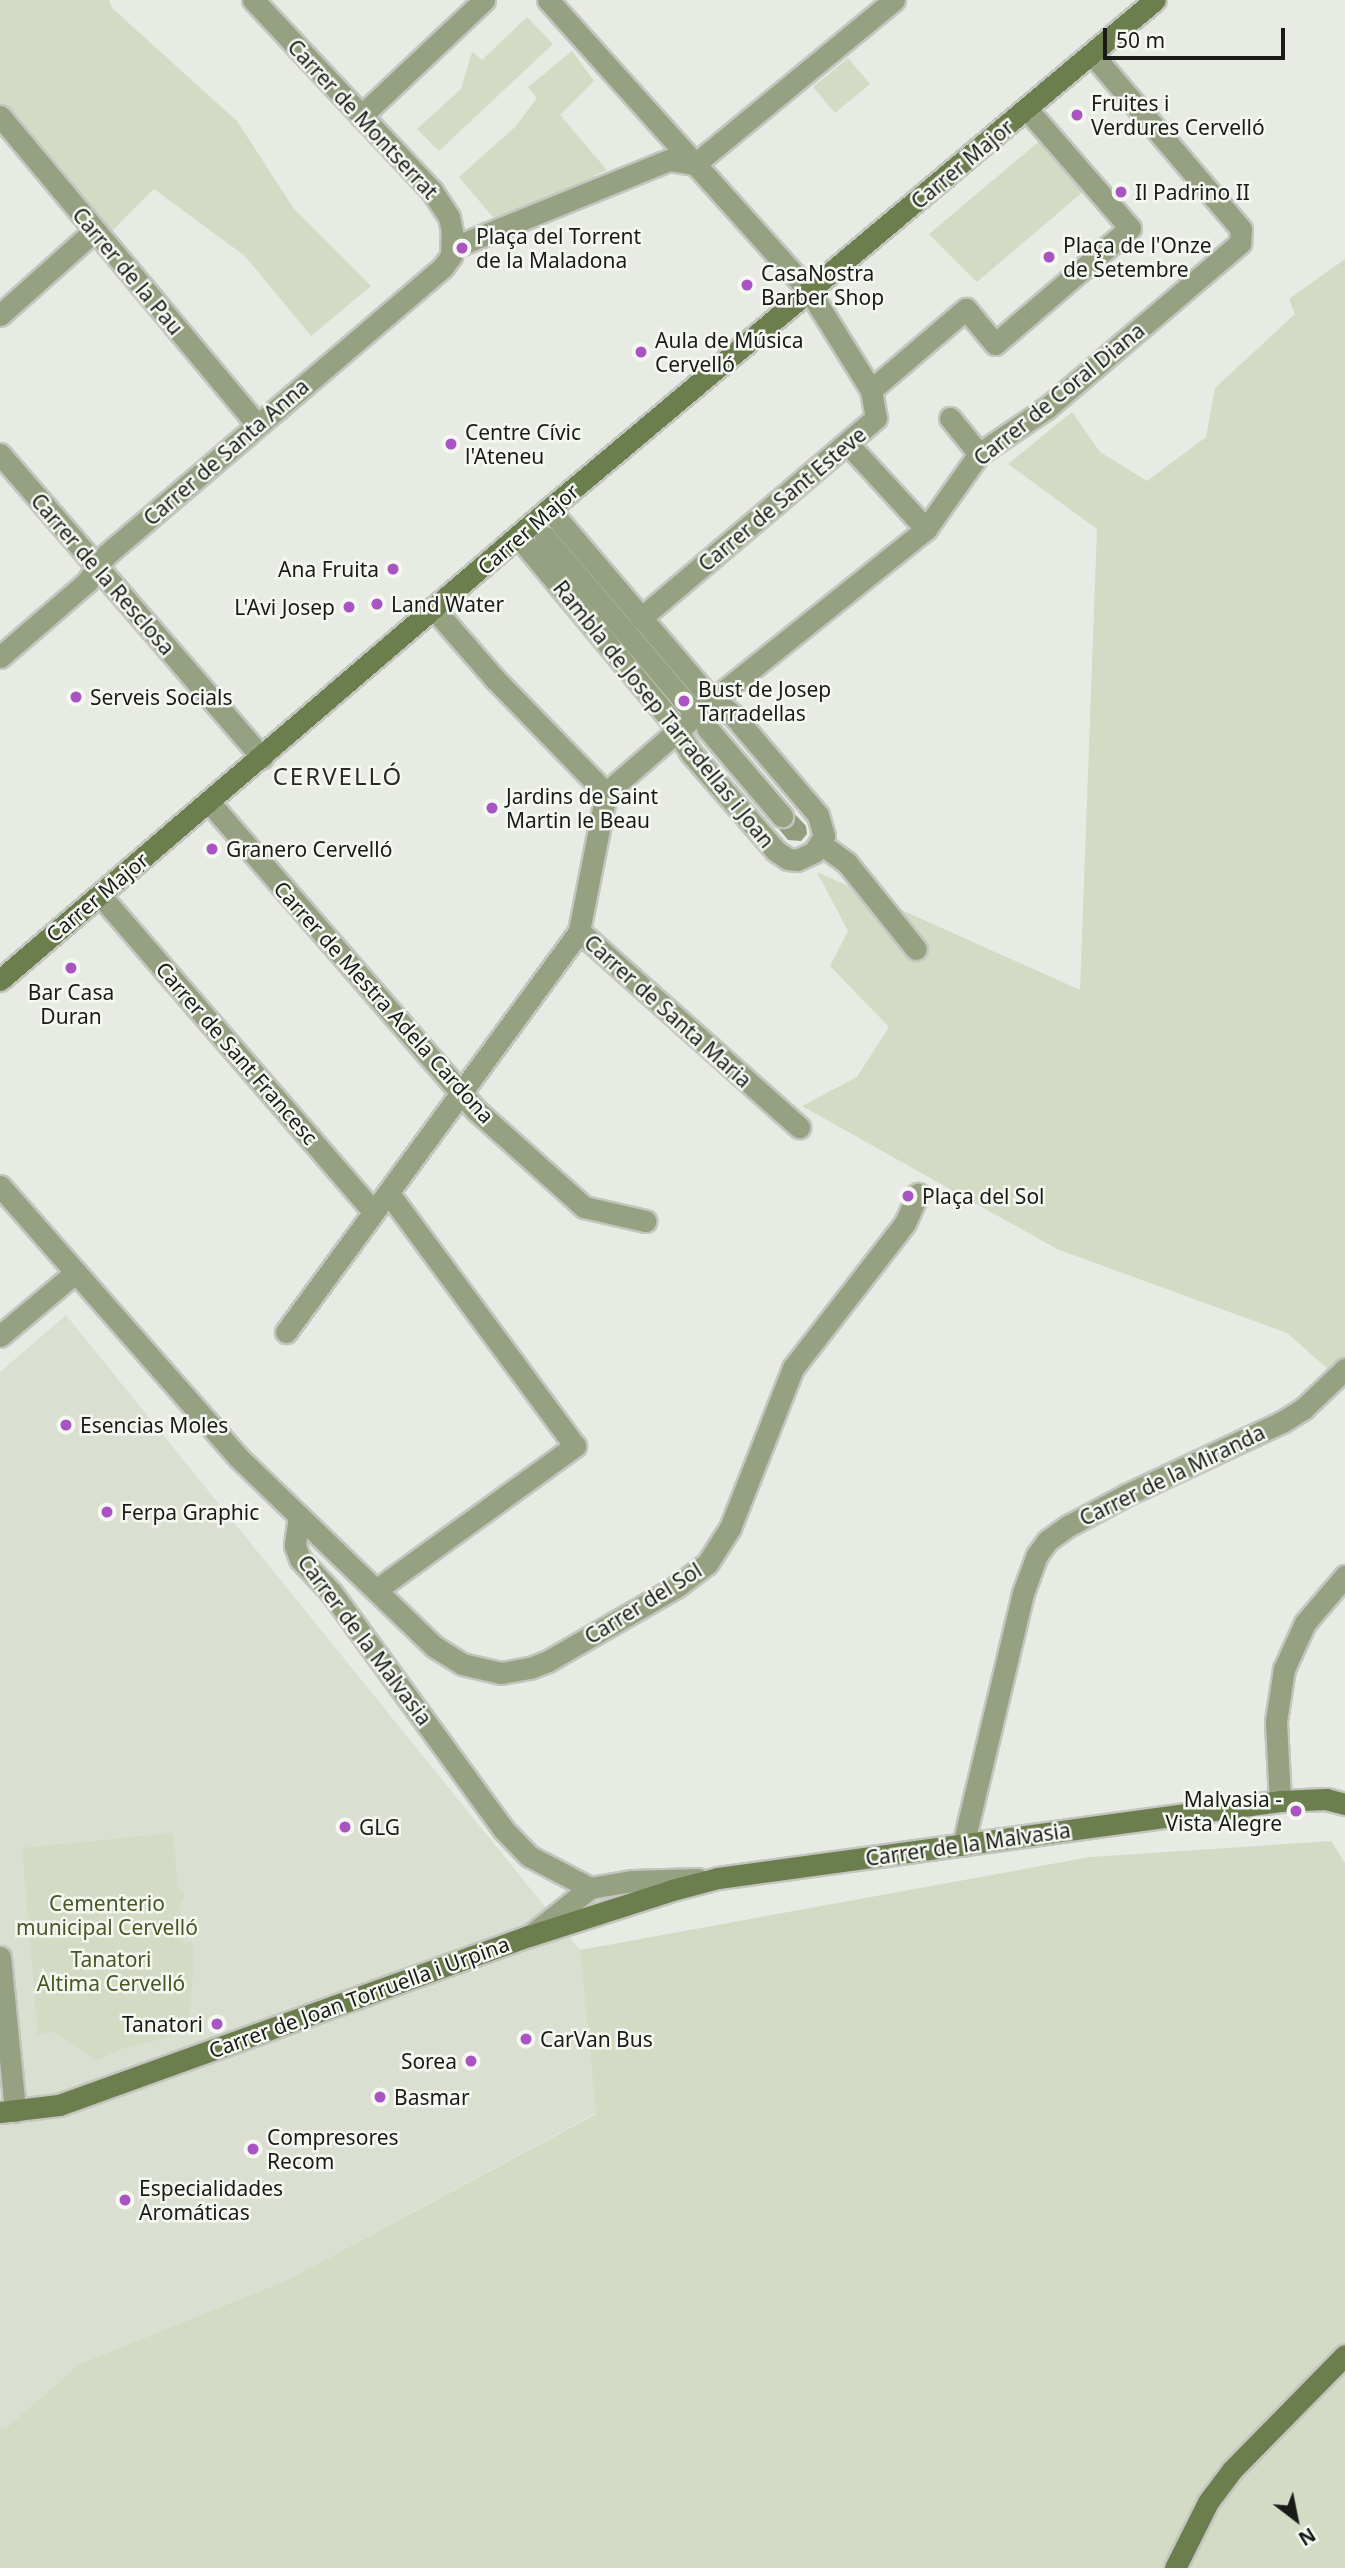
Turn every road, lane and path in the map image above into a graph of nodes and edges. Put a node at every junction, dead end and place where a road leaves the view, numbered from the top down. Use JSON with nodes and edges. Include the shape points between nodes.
{"nodes":[{"id":1,"x":253,"y":0,"type":"edge"},
{"id":2,"x":484,"y":0,"type":"edge"},
{"id":3,"x":548,"y":0,"type":"edge"},
{"id":4,"x":1155,"y":0,"type":"edge"},
{"id":5,"x":891,"y":1,"type":"edge"},
{"id":6,"x":1092,"y":54,"type":"junction"},
{"id":7,"x":1027,"y":109,"type":"junction"},
{"id":8,"x":0,"y":116,"type":"edge"},
{"id":9,"x":361,"y":116,"type":"junction"},
{"id":10,"x":695,"y":164,"type":"junction"},
{"id":11,"x":95,"y":230,"type":"junction"},
{"id":12,"x":452,"y":248,"type":"junction"},
{"id":13,"x":810,"y":292,"type":"junction"},
{"id":14,"x":0,"y":315,"type":"edge"},
{"id":15,"x":871,"y":390,"type":"junction"},
{"id":16,"x":950,"y":418,"type":"dead end"},
{"id":17,"x":257,"y":425,"type":"junction"},
{"id":18,"x":847,"y":443,"type":"junction"},
{"id":19,"x":0,"y":454,"type":"edge"},
{"id":20,"x":979,"y":454,"type":"junction"},
{"id":21,"x":549,"y":509,"type":"junction"},
{"id":22,"x":926,"y":529,"type":"junction"},
{"id":23,"x":518,"y":536,"type":"junction"},
{"id":24,"x":549,"y":542,"type":"dead end"},
{"id":25,"x":98,"y":567,"type":"junction"},
{"id":26,"x":435,"y":610,"type":"junction"},
{"id":27,"x":641,"y":618,"type":"junction"},
{"id":28,"x":0,"y":657,"type":"edge"},
{"id":29,"x":690,"y":708,"type":"junction"},
{"id":30,"x":710,"y":732,"type":"dead end"},
{"id":31,"x":262,"y":758,"type":"junction"},
{"id":32,"x":606,"y":793,"type":"junction"},
{"id":33,"x":209,"y":802,"type":"junction"},
{"id":34,"x":782,"y":816,"type":"dead end"},
{"id":35,"x":821,"y":844,"type":"junction"},
{"id":36,"x":100,"y":895,"type":"junction"},
{"id":37,"x":579,"y":931,"type":"junction"},
{"id":38,"x":916,"y":949,"type":"dead end"},
{"id":39,"x":0,"y":980,"type":"edge"},
{"id":40,"x":462,"y":1094,"type":"junction"},
{"id":41,"x":799,"y":1127,"type":"dead end"},
{"id":42,"x":0,"y":1186,"type":"edge"},
{"id":43,"x":388,"y":1192,"type":"junction"},
{"id":44,"x":918,"y":1194,"type":"dead end"},
{"id":45,"x":373,"y":1211,"type":"junction"},
{"id":46,"x":645,"y":1221,"type":"dead end"},
{"id":47,"x":76,"y":1272,"type":"junction"},
{"id":48,"x":286,"y":1332,"type":"dead end"},
{"id":49,"x":0,"y":1336,"type":"edge"},
{"id":50,"x":1345,"y":1369,"type":"edge"},
{"id":51,"x":299,"y":1516,"type":"junction"},
{"id":52,"x":1345,"y":1576,"type":"edge"},
{"id":53,"x":376,"y":1590,"type":"junction"},
{"id":54,"x":1280,"y":1801,"type":"junction"},
{"id":55,"x":1345,"y":1804,"type":"edge"},
{"id":56,"x":963,"y":1844,"type":"junction"},
{"id":57,"x":718,"y":1878,"type":"junction"},
{"id":58,"x":590,"y":1888,"type":"junction"},
{"id":59,"x":529,"y":1936,"type":"junction"},
{"id":60,"x":0,"y":1957,"type":"edge"},
{"id":61,"x":8,"y":2112,"type":"edge"},
{"id":62,"x":1345,"y":2355,"type":"edge"},
{"id":63,"x":1175,"y":2568,"type":"edge"}],
"edges":[{"from":1,"to":9,"type":"street","name":"Carrer de Montserrat"},
{"from":2,"to":9,"type":"street"},
{"from":3,"to":10,"type":"street"},
{"from":4,"to":6,"type":"street","name":"Carrer Major"},
{"from":5,"to":10,"type":"street"},
{"from":6,"to":7,"type":"street","name":"Carrer Major"},
{"from":6,"to":20,"type":"street","name":"Carrer de Coral Diana","via":[[1243,236],[1048,407]]},
{"from":7,"to":13,"type":"street","name":"Carrer Major"},
{"from":7,"to":15,"type":"street","via":[[1130,228],[995,344],[965,309]]},
{"from":8,"to":11,"type":"street","name":"Carrer de la Pau"},
{"from":9,"to":12,"type":"street","name":"Carrer de Montserrat","via":[[442,206],[452,232]]},
{"from":10,"to":12,"type":"street","via":[[669,160]]},
{"from":10,"to":13,"type":"street"},
{"from":11,"to":14,"type":"street"},
{"from":11,"to":17,"type":"street","name":"Carrer de la Pau"},
{"from":12,"to":17,"type":"street","name":"Carrer de Santa Anna","via":[[443,267]]},
{"from":13,"to":15,"type":"street"},
{"from":13,"to":21,"type":"street","name":"Carrer Major"},
{"from":15,"to":18,"type":"street","name":"Carrer de Sant Esteve","via":[[876,418]]},
{"from":16,"to":20,"type":"street"},
{"from":17,"to":25,"type":"street","name":"Carrer de Santa Anna","via":[[106,555]]},
{"from":18,"to":22,"type":"street"},
{"from":18,"to":27,"type":"street","name":"Carrer de Sant Esteve"},
{"from":19,"to":25,"type":"street","name":"Carrer de la Resclosa"},
{"from":20,"to":22,"type":"street","name":"Carrer de Coral Diana"},
{"from":21,"to":23,"type":"street","name":"Carrer Major"},
{"from":21,"to":27,"type":"street","name":"Rambla de Josep Tarradellas i Joan"},
{"from":22,"to":29,"type":"street","name":"Carrer de Coral Diana"},
{"from":23,"to":26,"type":"street","name":"Carrer Major"},
{"from":23,"to":29,"type":"street","name":"Rambla de Josep Tarradellas i Joan"},
{"from":24,"to":29,"type":"street","name":"Rambla de Josep Tarradellas i Joan"},
{"from":25,"to":28,"type":"street","name":"Carrer de Santa Anna","via":[[87,582]]},
{"from":25,"to":31,"type":"street","name":"Carrer de la Resclosa"},
{"from":26,"to":31,"type":"street","name":"Carrer Major"},
{"from":26,"to":32,"type":"street"},
{"from":27,"to":29,"type":"street","name":"Rambla de Josep Tarradellas i Joan"},
{"from":29,"to":32,"type":"street","name":"Carrer de Coral Diana"},
{"from":29,"to":35,"type":"street","name":"Rambla de Josep Tarradellas i Joan","via":[[734,716],[818,815],[824,829]]},
{"from":29,"to":35,"type":"street","name":"Rambla de Josep Tarradellas i Joan","via":[[690,752],[776,851],[797,860]]},
{"from":30,"to":34,"type":"street","name":"Rambla de Josep Tarradellas i Joan"},
{"from":31,"to":33,"type":"street","name":"Carrer Major"},
{"from":32,"to":37,"type":"street","name":"Carrer de Santa Maria"},
{"from":33,"to":36,"type":"street","name":"Carrer Major"},
{"from":33,"to":40,"type":"street","name":"Carrer de Mestra Adela Cardona"},
{"from":35,"to":38,"type":"street","via":[[847,863]]},
{"from":36,"to":39,"type":"street","name":"Carrer Major"},
{"from":36,"to":45,"type":"street","name":"Carrer de Sant Francesc"},
{"from":37,"to":40,"type":"street"},
{"from":37,"to":41,"type":"street","name":"Carrer de Santa Maria"},
{"from":40,"to":43,"type":"street"},
{"from":40,"to":46,"type":"street","name":"Carrer de Mestra Adela Cardona","via":[[584,1207]]},
{"from":42,"to":47,"type":"street"},
{"from":43,"to":45,"type":"street"},
{"from":43,"to":53,"type":"street","via":[[575,1446]]},
{"from":44,"to":53,"type":"street","name":"Carrer del Sol","via":[[905,1223],[793,1368],[730,1528],[692,1577],[548,1661],[501,1673],[474,1669],[451,1658]]},
{"from":45,"to":48,"type":"street"},
{"from":47,"to":49,"type":"street"},
{"from":47,"to":51,"type":"street","via":[[239,1458]]},
{"from":50,"to":56,"type":"street","name":"Carrer de la Miranda","via":[[1282,1422],[1126,1494],[1047,1541],[1023,1593]]},
{"from":51,"to":53,"type":"street","name":"Carrer del Sol"},
{"from":51,"to":58,"type":"street","name":"Carrer de la Malvasia","via":[[295,1546],[300,1559],[331,1592],[503,1829],[529,1856]]},
{"from":52,"to":54,"type":"street","via":[[1305,1623],[1284,1669],[1276,1721]]},
{"from":54,"to":55,"type":"street","name":"Carrer de la Malvasia","via":[[1326,1799]]},
{"from":54,"to":56,"type":"street","name":"Carrer de la Malvasia"},
{"from":56,"to":57,"type":"street","name":"Carrer de la Malvasia"},
{"from":57,"to":58,"type":"street","name":"Carrer de la Malvasia","via":[[632,1881]]},
{"from":57,"to":59,"type":"street","name":"Carrer de Joan Torruella i Urpina"},
{"from":58,"to":59,"type":"street","name":"Carrer de la Malvasia"},
{"from":59,"to":61,"type":"street","name":"Carrer de Joan Torruella i Urpina","via":[[58,2105]]},
{"from":60,"to":61,"type":"street"},
{"from":62,"to":63,"type":"street","via":[[1259,2439],[1208,2502]]}]}
